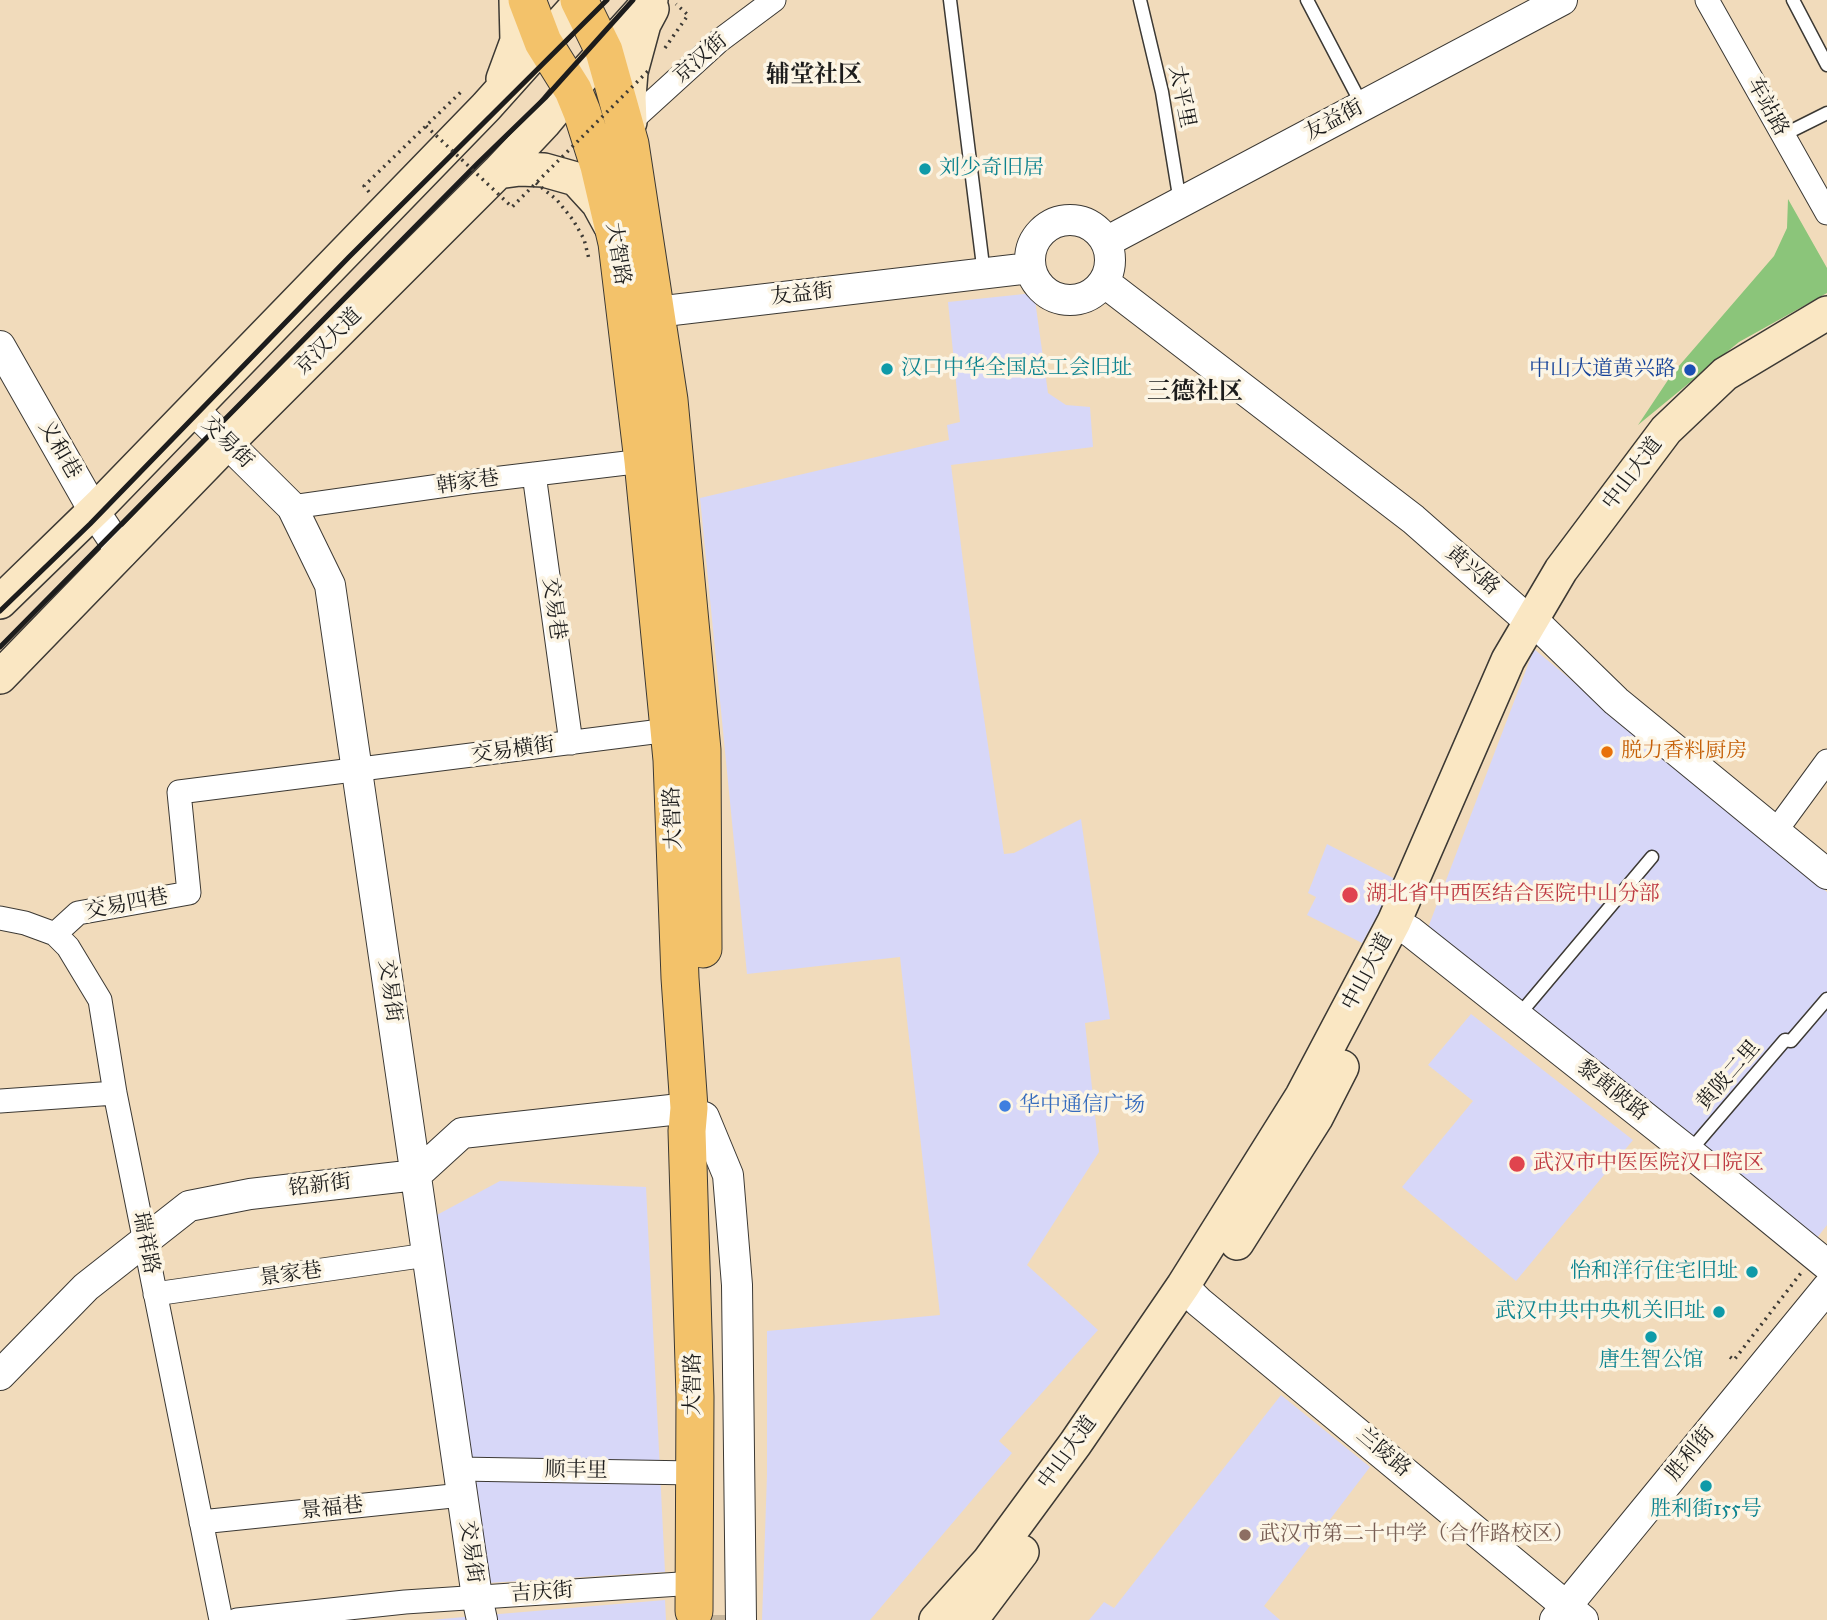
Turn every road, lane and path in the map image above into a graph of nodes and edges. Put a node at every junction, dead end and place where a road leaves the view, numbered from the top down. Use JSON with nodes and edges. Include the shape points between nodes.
{"nodes":[{"id":1,"x":516,"y":0,"type":"edge"},
{"id":2,"x":527,"y":0,"type":"edge"},
{"id":3,"x":653,"y":0,"type":"edge"},
{"id":4,"x":673,"y":0,"type":"edge"},
{"id":5,"x":774,"y":0,"type":"edge"},
{"id":6,"x":950,"y":0,"type":"edge"},
{"id":7,"x":1140,"y":0,"type":"edge"},
{"id":8,"x":1307,"y":0,"type":"edge"},
{"id":9,"x":1707,"y":0,"type":"edge"},
{"id":10,"x":580,"y":1,"type":"edge"},
{"id":11,"x":1556,"y":1,"type":"edge"},
{"id":12,"x":1795,"y":1,"type":"edge"},
{"id":13,"x":543,"y":42,"type":"junction"},
{"id":14,"x":604,"y":51,"type":"junction"},
{"id":15,"x":1826,"y":59,"type":"edge"},
{"id":16,"x":573,"y":90,"type":"junction"},
{"id":17,"x":479,"y":95,"type":"junction"},
{"id":18,"x":1363,"y":106,"type":"junction"},
{"id":19,"x":1827,"y":113,"type":"edge"},
{"id":20,"x":631,"y":122,"type":"joint"},
{"id":21,"x":426,"y":126,"type":"junction"},
{"id":22,"x":1783,"y":135,"type":"junction"},
{"id":23,"x":498,"y":172,"type":"junction"},
{"id":24,"x":536,"y":183,"type":"junction"},
{"id":25,"x":364,"y":186,"type":"dead end"},
{"id":26,"x":1181,"y":203,"type":"junction"},
{"id":27,"x":1827,"y":214,"type":"edge"},
{"id":28,"x":1106,"y":242,"type":"junction"},
{"id":29,"x":603,"y":251,"type":"junction"},
{"id":30,"x":1030,"y":268,"type":"junction"},
{"id":31,"x":984,"y":274,"type":"junction"},
{"id":32,"x":1104,"y":282,"type":"junction"},
{"id":33,"x":656,"y":312,"type":"junction"},
{"id":34,"x":1827,"y":313,"type":"edge"},
{"id":35,"x":1827,"y":336,"type":"edge"},
{"id":36,"x":0,"y":346,"type":"edge"},
{"id":37,"x":192,"y":409,"type":"junction"},
{"id":38,"x":226,"y":444,"type":"junction"},
{"id":39,"x":643,"y":461,"type":"junction"},
{"id":40,"x":534,"y":474,"type":"junction"},
{"id":41,"x":292,"y":507,"type":"junction"},
{"id":42,"x":94,"y":511,"type":"junction"},
{"id":43,"x":122,"y":553,"type":"junction"},
{"id":44,"x":0,"y":602,"type":"edge"},
{"id":45,"x":1536,"y":625,"type":"junction"},
{"id":46,"x":0,"y":677,"type":"edge"},
{"id":47,"x":669,"y":730,"type":"junction"},
{"id":48,"x":571,"y":743,"type":"junction"},
{"id":49,"x":1827,"y":761,"type":"edge"},
{"id":50,"x":357,"y":771,"type":"junction"},
{"id":51,"x":179,"y":792,"type":"joint"},
{"id":52,"x":1775,"y":832,"type":"junction"},
{"id":53,"x":1652,"y":857,"type":"dead end"},
{"id":54,"x":1827,"y":874,"type":"edge"},
{"id":55,"x":0,"y":918,"type":"edge"},
{"id":56,"x":1402,"y":927,"type":"junction"},
{"id":57,"x":55,"y":934,"type":"junction"},
{"id":58,"x":1827,"y":999,"type":"edge"},
{"id":59,"x":1518,"y":1017,"type":"junction"},
{"id":60,"x":115,"y":1093,"type":"junction"},
{"id":61,"x":0,"y":1101,"type":"edge"},
{"id":62,"x":697,"y":1113,"type":"junction"},
{"id":63,"x":1689,"y":1152,"type":"junction"},
{"id":64,"x":416,"y":1175,"type":"junction"},
{"id":65,"x":145,"y":1241,"type":"junction"},
{"id":66,"x":427,"y":1255,"type":"junction"},
{"id":67,"x":1820,"y":1259,"type":"edge"},
{"id":68,"x":1827,"y":1288,"type":"edge"},
{"id":69,"x":155,"y":1294,"type":"junction"},
{"id":70,"x":1191,"y":1294,"type":"junction"},
{"id":71,"x":1730,"y":1357,"type":"dead end"},
{"id":72,"x":0,"y":1374,"type":"edge"},
{"id":73,"x":694,"y":1473,"type":"junction"},
{"id":74,"x":460,"y":1482,"type":"junction"},
{"id":75,"x":201,"y":1522,"type":"junction"},
{"id":76,"x":707,"y":1607,"type":"edge"},
{"id":77,"x":480,"y":1609,"type":"edge"},
{"id":78,"x":978,"y":1610,"type":"edge"},
{"id":79,"x":1568,"y":1615,"type":"edge"},
{"id":80,"x":221,"y":1620,"type":"edge"},
{"id":81,"x":237,"y":1620,"type":"edge"},
{"id":82,"x":936,"y":1620,"type":"edge"}],
"edges":[{"from":1,"to":17,"type":"main road","via":[[517,41],[508,69]]},
{"from":2,"to":13,"type":"main road","name":"大智路"},
{"from":3,"to":14,"type":"main road","name":"京汉大道"},
{"from":3,"to":20,"type":"main road","via":[[631,72]]},
{"from":4,"to":24,"type":"path","bridge":true,"via":[[688,15],[650,69]]},
{"from":5,"to":20,"type":"street","name":"京汉街","via":[[719,41]]},
{"from":6,"to":31,"type":"lane"},
{"from":7,"to":26,"type":"lane","name":"太平里"},
{"from":8,"to":18,"type":"lane"},
{"from":9,"to":22,"type":"street","name":"车站路"},
{"from":10,"to":13,"type":"main road"},
{"from":10,"to":14,"type":"main road","name":"大智路"},
{"from":11,"to":18,"type":"street","name":"友益街"},
{"from":12,"to":15,"type":"lane"},
{"from":13,"to":16,"type":"main road","name":"大智路"},
{"from":13,"to":17,"type":"main road"},
{"from":14,"to":16,"type":"main road","name":"京汉大道"},
{"from":14,"to":33,"type":"main road","name":"大智路","via":[[631,144]]},
{"from":16,"to":23,"type":"main road","name":"京汉大道"},
{"from":16,"to":29,"type":"main road","name":"大智路","via":[[599,166]]},
{"from":17,"to":21,"type":"path"},
{"from":17,"to":37,"type":"main road"},
{"from":18,"to":26,"type":"street","name":"友益街"},
{"from":19,"to":22,"type":"lane"},
{"from":21,"to":24,"type":"path","bridge":true,"via":[[512,207]]},
{"from":21,"to":25,"type":"path"},
{"from":22,"to":27,"type":"street","name":"车站路"},
{"from":23,"to":29,"type":"main road","via":[[544,170],[576,179],[607,217]]},
{"from":23,"to":38,"type":"main road","name":"京汉大道"},
{"from":24,"to":29,"type":"path","bridge":true,"via":[[557,200],[584,239]]},
{"from":26,"to":28,"type":"street","name":"友益街"},
{"from":28,"to":30,"type":"street","via":[[1086,223],[1060,222],[1037,237]]},
{"from":28,"to":32,"type":"street","via":[[1110,270]]},
{"from":29,"to":39,"type":"main road","name":"大智路"},
{"from":30,"to":31,"type":"street","name":"友益街"},
{"from":30,"to":32,"type":"street","via":[[1035,281],[1057,299],[1085,298]]},
{"from":31,"to":33,"type":"street","name":"友益街"},
{"from":32,"to":45,"type":"street","name":"黄兴路","via":[[1413,519]]},
{"from":33,"to":62,"type":"main road","name":"大智路","via":[[669,400],[702,750]]},
{"from":34,"to":45,"type":"main road","name":"中山大道","via":[[1726,373],[1666,430],[1561,570]]},
{"from":35,"to":45,"type":"main road","name":"中山大道","via":[[1739,391],[1690,432]]},
{"from":36,"to":42,"type":"street","name":"义和巷"},
{"from":37,"to":38,"type":"street","name":"交易街"},
{"from":37,"to":42,"type":"main road"},
{"from":38,"to":41,"type":"street","name":"交易街"},
{"from":38,"to":43,"type":"main road","name":"京汉大道"},
{"from":39,"to":40,"type":"street","name":"韩家巷"},
{"from":39,"to":47,"type":"main road","name":"大智路"},
{"from":40,"to":41,"type":"street","name":"韩家巷"},
{"from":40,"to":48,"type":"street","name":"交易巷"},
{"from":41,"to":50,"type":"street","name":"交易街","via":[[330,584]]},
{"from":42,"to":43,"type":"street","name":"义和巷"},
{"from":42,"to":44,"type":"main road"},
{"from":43,"to":46,"type":"main road","name":"京汉大道"},
{"from":45,"to":52,"type":"street","name":"黄兴路","via":[[1616,702]]},
{"from":45,"to":56,"type":"main road","name":"中山大道","via":[[1508,660]]},
{"from":47,"to":48,"type":"street","name":"交易横街"},
{"from":47,"to":62,"type":"main road","name":"大智路","via":[[680,978]]},
{"from":48,"to":50,"type":"street","name":"交易横街"},
{"from":49,"to":52,"type":"street"},
{"from":50,"to":51,"type":"street","name":"交易横街"},
{"from":50,"to":64,"type":"street","name":"交易街"},
{"from":51,"to":57,"type":"street","name":"交易四巷","via":[[189,893],[78,914]]},
{"from":52,"to":54,"type":"street","name":"黄兴路"},
{"from":53,"to":59,"type":"lane"},
{"from":55,"to":57,"type":"street"},
{"from":56,"to":59,"type":"street","name":"黎黄陂路"},
{"from":56,"to":70,"type":"main road","name":"中山大道"},
{"from":57,"to":60,"type":"street","name":"瑞祥路","via":[[100,1000]]},
{"from":58,"to":63,"type":"lane","name":"黄陂二里","via":[[1791,1041],[1785,1040]]},
{"from":59,"to":63,"type":"street","name":"黎黄陂路"},
{"from":60,"to":61,"type":"street"},
{"from":60,"to":65,"type":"street","name":"瑞祥路"},
{"from":62,"to":64,"type":"street","via":[[462,1133]]},
{"from":62,"to":73,"type":"main road","name":"大智路","via":[[687,1131]]},
{"from":62,"to":76,"type":"main road","name":"大智路","via":[[711,1337]]},
{"from":63,"to":67,"type":"street","name":"黎黄陂路"},
{"from":64,"to":65,"type":"street","name":"铭新街","via":[[250,1194],[189,1206]]},
{"from":64,"to":66,"type":"street","name":"交易街"},
{"from":65,"to":69,"type":"street","name":"瑞祥路"},
{"from":65,"to":72,"type":"street","name":"铭新街","via":[[86,1287]]},
{"from":66,"to":69,"type":"street","name":"景家巷"},
{"from":66,"to":74,"type":"street","name":"交易街"},
{"from":67,"to":71,"type":"path","via":[[1800,1275],[1734,1360]]},
{"from":68,"to":79,"type":"street","name":"胜利街"},
{"from":69,"to":75,"type":"street","name":"瑞祥路"},
{"from":70,"to":78,"type":"main road","name":"中山大道","via":[[989,1560]]},
{"from":70,"to":79,"type":"street","name":"兰陵路"},
{"from":73,"to":74,"type":"street","name":"顺丰里"},
{"from":73,"to":76,"type":"main road","name":"大智路"},
{"from":74,"to":75,"type":"street","name":"景福巷"},
{"from":74,"to":77,"type":"street","name":"交易街"},
{"from":75,"to":80,"type":"street","name":"瑞祥路"},
{"from":76,"to":77,"type":"street","name":"吉庆街"},
{"from":77,"to":81,"type":"street","name":"吉庆街","via":[[405,1602]]},
{"from":78,"to":82,"type":"main road","name":"中山大道"}]}
